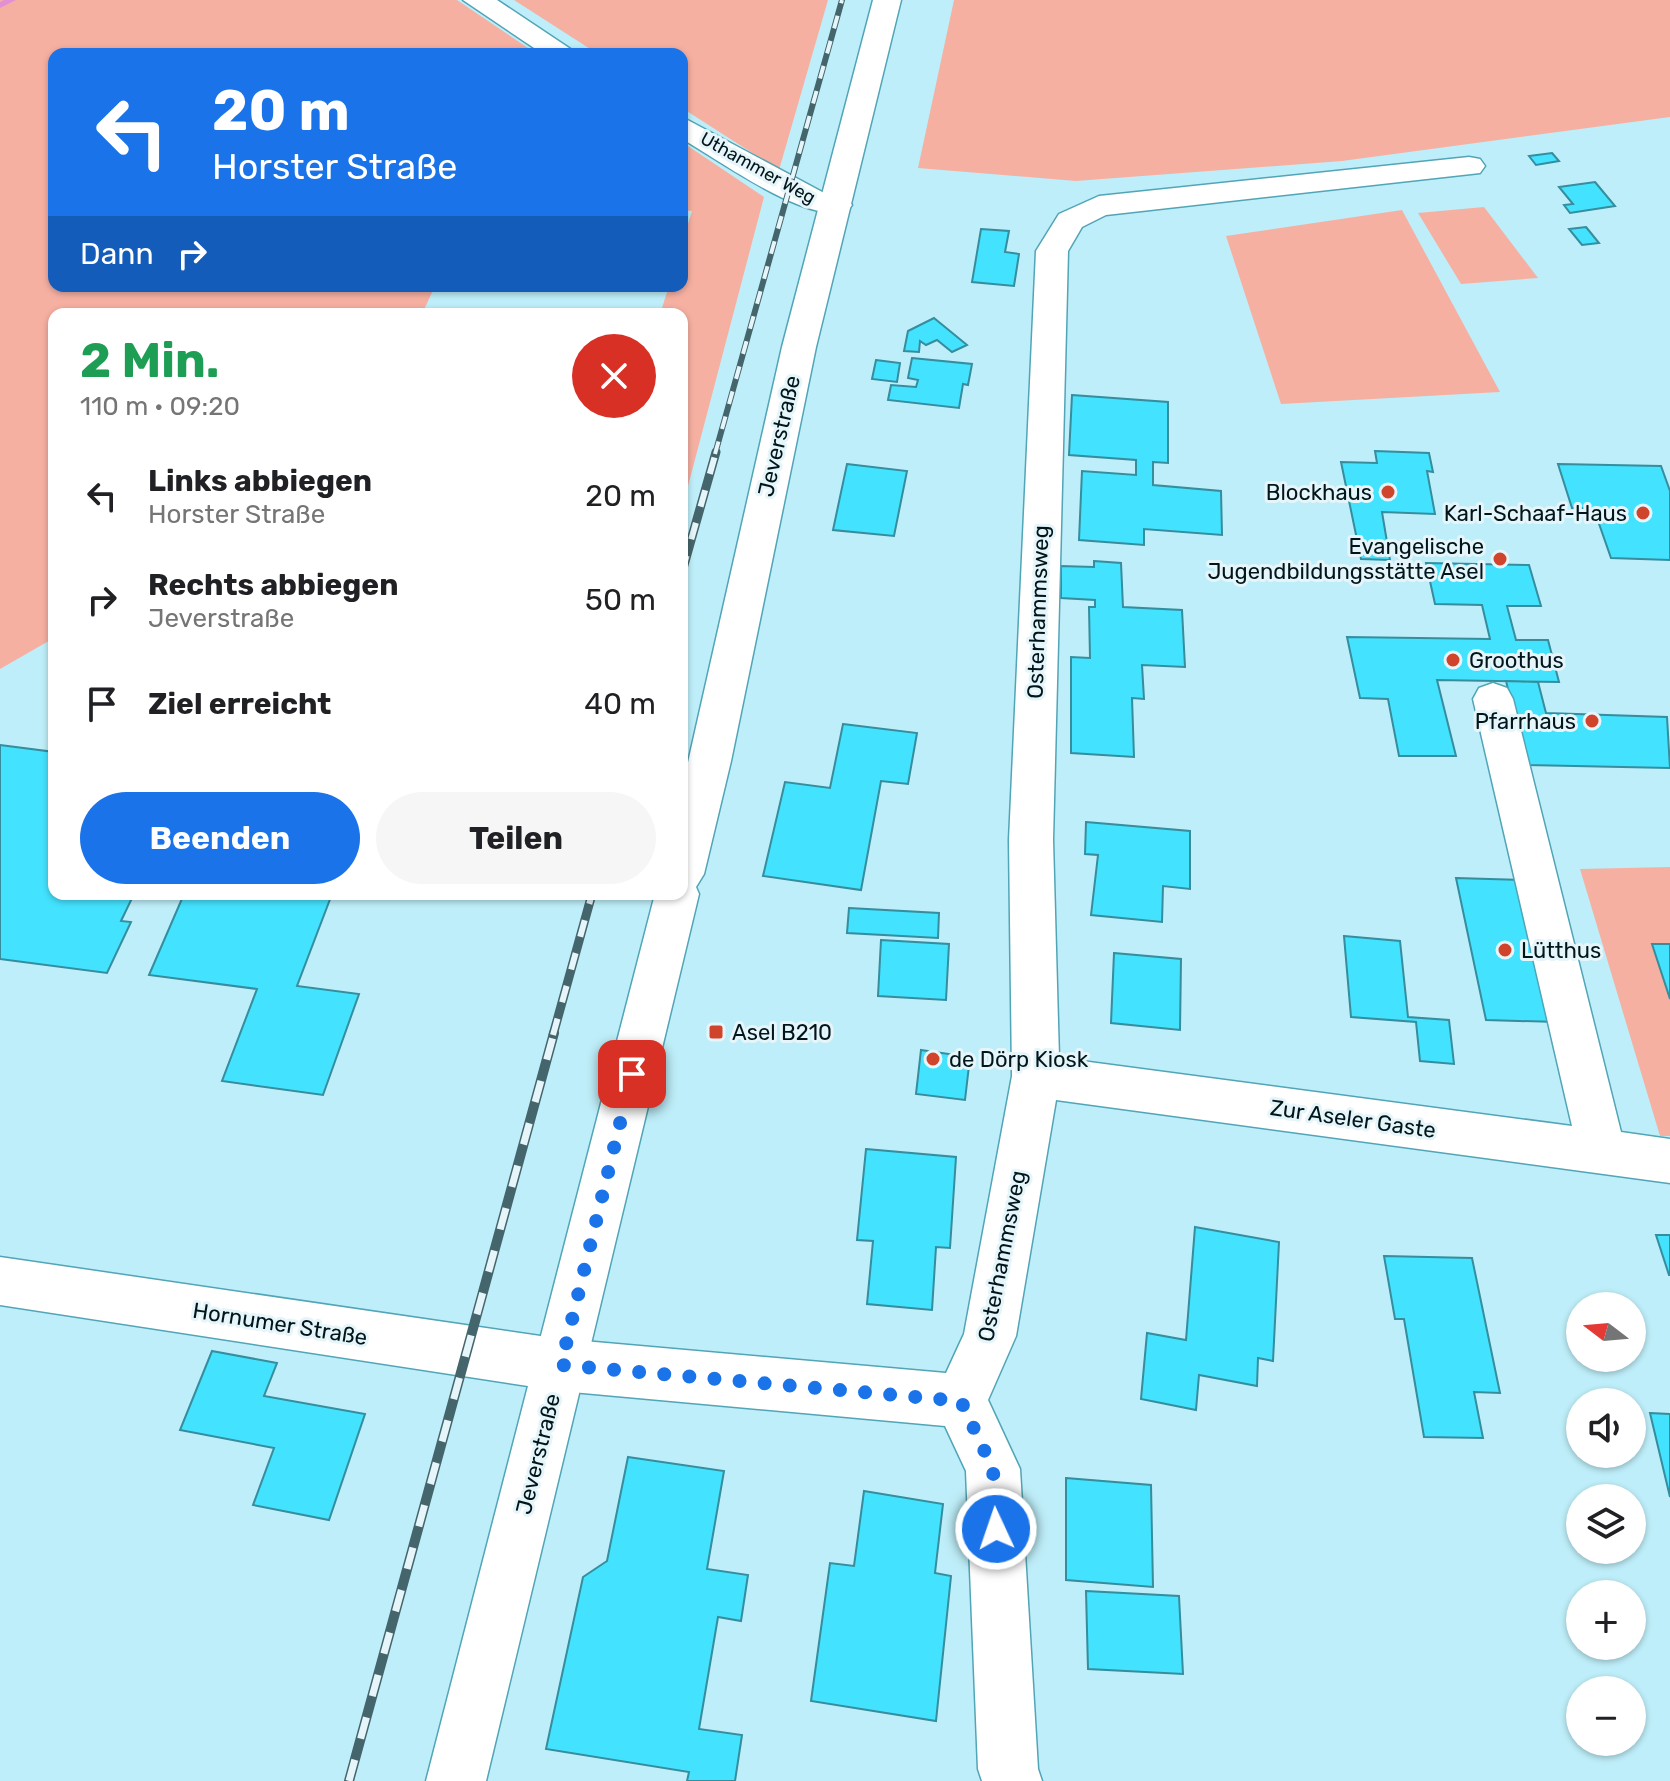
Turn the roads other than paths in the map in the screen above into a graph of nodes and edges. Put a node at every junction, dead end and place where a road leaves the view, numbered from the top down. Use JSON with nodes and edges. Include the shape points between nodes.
{"nodes":[{"id":1,"x":477,"y":0,"type":"edge"},
{"id":2,"x":887,"y":0,"type":"edge"},
{"id":3,"x":553,"y":48,"type":"edge"},
{"id":4,"x":688,"y":129,"type":"edge"},
{"id":5,"x":1469,"y":166,"type":"dead end"},
{"id":6,"x":836,"y":205,"type":"junction"},
{"id":7,"x":1493,"y":699,"type":"dead end"},
{"id":8,"x":688,"y":850,"type":"edge"},
{"id":9,"x":676,"y":900,"type":"edge"},
{"id":10,"x":1036,"y":1076,"type":"junction"},
{"id":11,"x":1602,"y":1152,"type":"junction"},
{"id":12,"x":1670,"y":1161,"type":"edge"},
{"id":13,"x":0,"y":1281,"type":"edge"},
{"id":14,"x":561,"y":1365,"type":"junction"},
{"id":15,"x":961,"y":1401,"type":"junction"},
{"id":16,"x":456,"y":1781,"type":"edge"},
{"id":17,"x":1012,"y":1781,"type":"edge"}],
"edges":[{"from":1,"to":3,"type":"street"},
{"from":2,"to":6,"type":"street","name":"Jeverstraße"},
{"from":4,"to":6,"type":"street","name":"Uthammer Weg","via":[[817,202]]},
{"from":5,"to":10,"type":"street","name":"Osterhammsweg","via":[[1099,206],[1070,221],[1052,251],[1031,840]]},
{"from":6,"to":8,"type":"street","name":"Jeverstraße","via":[[799,347]]},
{"from":7,"to":11,"type":"street"},
{"from":9,"to":14,"type":"street","name":"Jeverstraße"},
{"from":10,"to":11,"type":"street","name":"Zur Aseler Gaste"},
{"from":10,"to":15,"type":"street","name":"Osterhammsweg","via":[[990,1336]]},
{"from":11,"to":12,"type":"street","name":"Zur Aseler Gaste"},
{"from":13,"to":14,"type":"street","name":"Hornumer Straße"},
{"from":14,"to":15,"type":"street","name":"Hornumer Straße"},
{"from":14,"to":16,"type":"street","name":"Jeverstraße"},
{"from":15,"to":17,"type":"street","via":[[993,1469]]}]}
